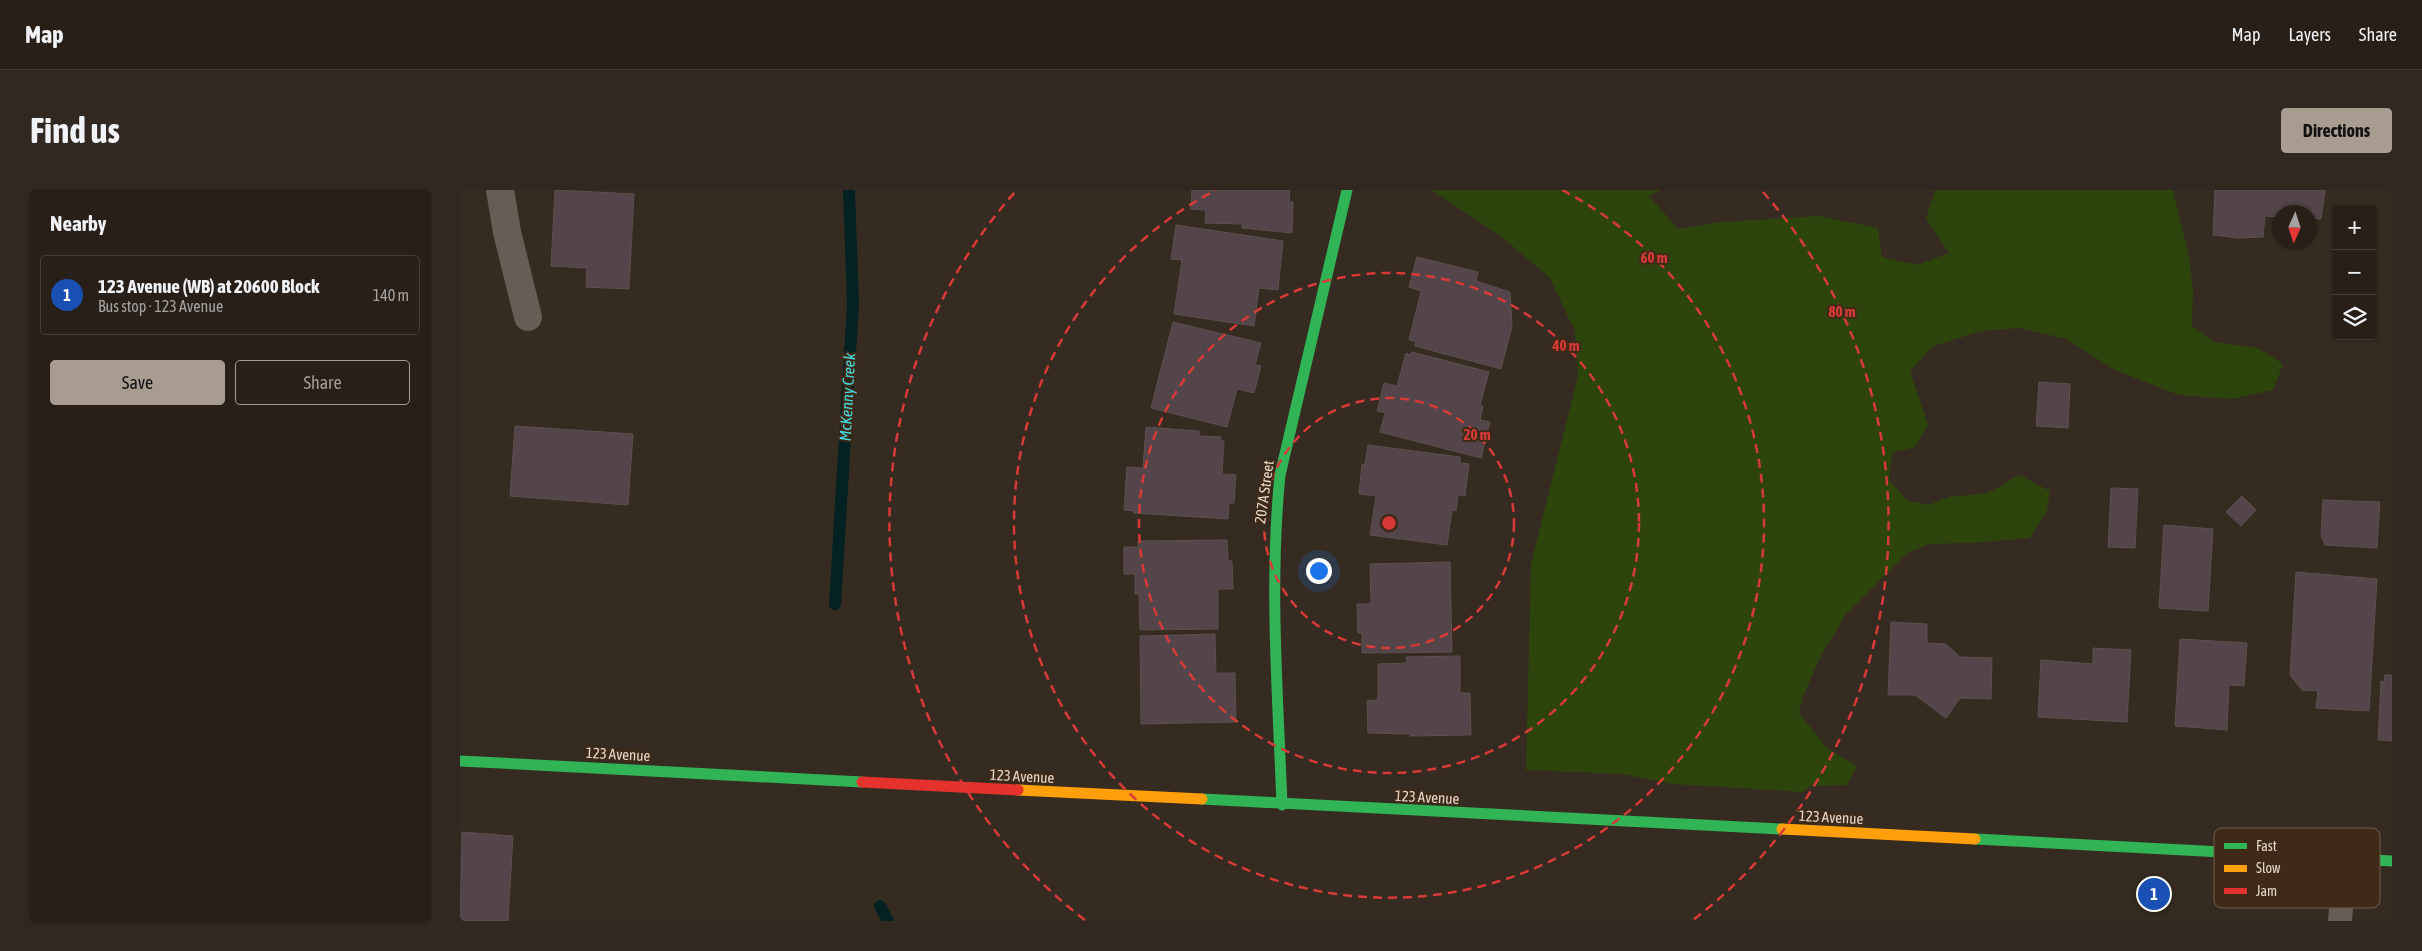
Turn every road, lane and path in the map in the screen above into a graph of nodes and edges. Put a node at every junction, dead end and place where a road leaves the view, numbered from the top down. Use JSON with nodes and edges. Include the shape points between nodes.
{"nodes":[{"id":1,"x":500,"y":190,"type":"edge"},
{"id":2,"x":1346,"y":190,"type":"edge"},
{"id":3,"x":528,"y":317,"type":"dead end"},
{"id":4,"x":460,"y":761,"type":"edge"},
{"id":5,"x":1282,"y":805,"type":"junction"},
{"id":6,"x":2214,"y":851,"type":"edge"},
{"id":7,"x":2341,"y":908,"type":"edge"},
{"id":8,"x":2340,"y":921,"type":"edge"}],
"edges":[{"from":1,"to":3,"type":"street"},
{"from":2,"to":5,"type":"street","name":"207A Street","via":[[1282,466],[1274,521]]},
{"from":4,"to":5,"type":"street","name":"123 Avenue"},
{"from":5,"to":6,"type":"street","name":"123 Avenue"},
{"from":7,"to":8,"type":"lane"}]}
